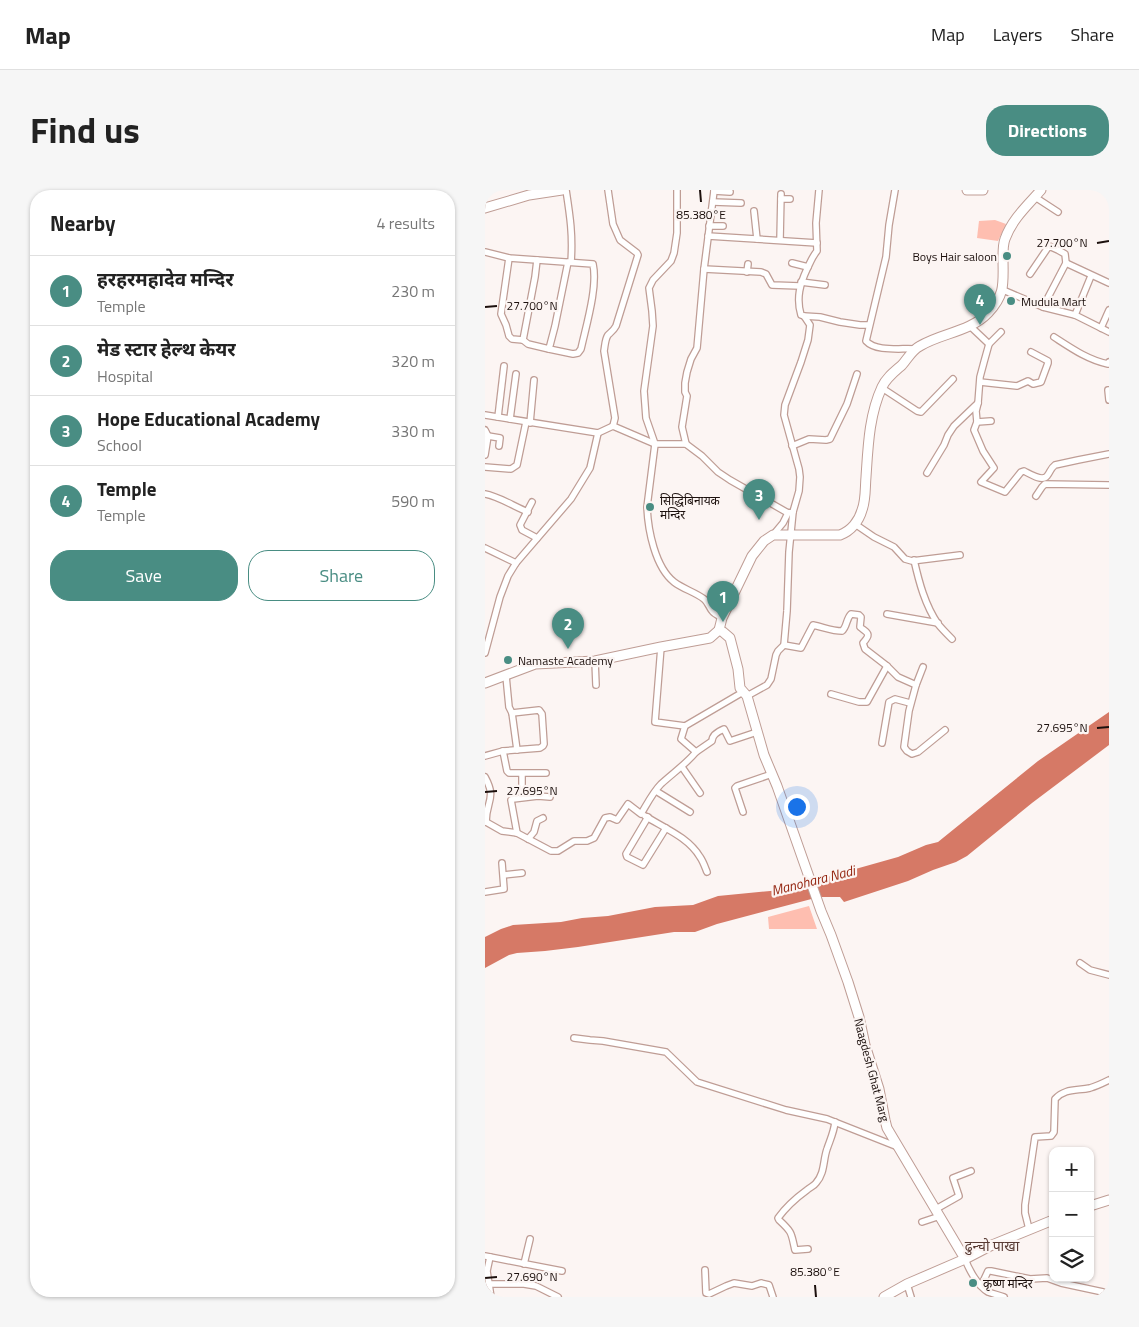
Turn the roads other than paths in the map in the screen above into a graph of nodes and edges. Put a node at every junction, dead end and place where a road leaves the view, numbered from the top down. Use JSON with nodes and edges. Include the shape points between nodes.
{"nodes":[{"id":1,"x":562,"y":190,"type":"edge"},
{"id":2,"x":566,"y":190,"type":"edge"},
{"id":3,"x":608,"y":190,"type":"edge"},
{"id":4,"x":677,"y":190,"type":"edge"},
{"id":5,"x":819,"y":190,"type":"edge"},
{"id":6,"x":895,"y":190,"type":"edge"},
{"id":7,"x":967,"y":190,"type":"edge"},
{"id":8,"x":983,"y":190,"type":"edge"},
{"id":9,"x":714,"y":191,"type":"edge"},
{"id":10,"x":730,"y":192,"type":"dead end"},
{"id":11,"x":1038,"y":194,"type":"edge"},
{"id":12,"x":790,"y":199,"type":"dead end"},
{"id":13,"x":713,"y":202,"type":"junction"},
{"id":14,"x":741,"y":203,"type":"dead end"},
{"id":15,"x":485,"y":208,"type":"edge"},
{"id":16,"x":754,"y":211,"type":"dead end"},
{"id":17,"x":1058,"y":212,"type":"dead end"},
{"id":18,"x":709,"y":226,"type":"junction"},
{"id":19,"x":723,"y":226,"type":"dead end"},
{"id":20,"x":708,"y":236,"type":"junction"},
{"id":21,"x":757,"y":239,"type":"junction"},
{"id":22,"x":780,"y":240,"type":"junction"},
{"id":23,"x":817,"y":243,"type":"junction"},
{"id":24,"x":485,"y":252,"type":"edge"},
{"id":25,"x":509,"y":258,"type":"junction"},
{"id":26,"x":537,"y":260,"type":"junction"},
{"id":27,"x":569,"y":262,"type":"junction"},
{"id":28,"x":797,"y":262,"type":"dead end"},
{"id":29,"x":1066,"y":263,"type":"junction"},
{"id":30,"x":748,"y":264,"type":"dead end"},
{"id":31,"x":808,"y":267,"type":"junction"},
{"id":32,"x":703,"y":269,"type":"junction"},
{"id":33,"x":747,"y":272,"type":"junction"},
{"id":34,"x":1030,"y":274,"type":"dead end"},
{"id":35,"x":1091,"y":276,"type":"junction"},
{"id":36,"x":801,"y":284,"type":"junction"},
{"id":37,"x":1109,"y":284,"type":"edge"},
{"id":38,"x":825,"y":285,"type":"dead end"},
{"id":39,"x":1003,"y":290,"type":"junction"},
{"id":40,"x":1043,"y":307,"type":"junction"},
{"id":41,"x":1109,"y":310,"type":"edge"},
{"id":42,"x":1075,"y":315,"type":"junction"},
{"id":43,"x":804,"y":316,"type":"junction"},
{"id":44,"x":869,"y":325,"type":"junction"},
{"id":45,"x":970,"y":326,"type":"junction"},
{"id":46,"x":1101,"y":328,"type":"junction"},
{"id":47,"x":1001,"y":332,"type":"dead end"},
{"id":48,"x":1109,"y":332,"type":"edge"},
{"id":49,"x":1054,"y":337,"type":"dead end"},
{"id":50,"x":523,"y":340,"type":"junction"},
{"id":51,"x":989,"y":344,"type":"junction"},
{"id":52,"x":549,"y":349,"type":"junction"},
{"id":53,"x":915,"y":349,"type":"junction"},
{"id":54,"x":1031,"y":352,"type":"dead end"},
{"id":55,"x":1109,"y":362,"type":"edge"},
{"id":56,"x":504,"y":366,"type":"dead end"},
{"id":57,"x":516,"y":374,"type":"dead end"},
{"id":58,"x":857,"y":374,"type":"dead end"},
{"id":59,"x":953,"y":379,"type":"dead end"},
{"id":60,"x":534,"y":380,"type":"dead end"},
{"id":61,"x":980,"y":382,"type":"junction"},
{"id":62,"x":882,"y":388,"type":"junction"},
{"id":63,"x":1107,"y":390,"type":"dead end"},
{"id":64,"x":1109,"y":400,"type":"edge"},
{"id":65,"x":978,"y":403,"type":"junction"},
{"id":66,"x":485,"y":415,"type":"edge"},
{"id":67,"x":498,"y":417,"type":"junction"},
{"id":68,"x":510,"y":419,"type":"junction"},
{"id":69,"x":991,"y":421,"type":"dead end"},
{"id":70,"x":528,"y":422,"type":"junction"},
{"id":71,"x":977,"y":422,"type":"junction"},
{"id":72,"x":613,"y":426,"type":"junction"},
{"id":73,"x":486,"y":433,"type":"edge"},
{"id":74,"x":598,"y":433,"type":"junction"},
{"id":75,"x":655,"y":444,"type":"junction"},
{"id":76,"x":686,"y":444,"type":"junction"},
{"id":77,"x":499,"y":446,"type":"dead end"},
{"id":78,"x":792,"y":446,"type":"junction"},
{"id":79,"x":1109,"y":454,"type":"edge"},
{"id":80,"x":485,"y":455,"type":"edge"},
{"id":81,"x":485,"y":467,"type":"edge"},
{"id":82,"x":927,"y":473,"type":"dead end"},
{"id":83,"x":1045,"y":481,"type":"junction"},
{"id":84,"x":1109,"y":485,"type":"edge"},
{"id":85,"x":485,"y":494,"type":"edge"},
{"id":86,"x":1036,"y":496,"type":"dead end"},
{"id":87,"x":532,"y":502,"type":"dead end"},
{"id":88,"x":528,"y":512,"type":"junction"},
{"id":89,"x":791,"y":512,"type":"junction"},
{"id":90,"x":855,"y":524,"type":"junction"},
{"id":91,"x":773,"y":534,"type":"junction"},
{"id":92,"x":792,"y":535,"type":"junction"},
{"id":93,"x":537,"y":538,"type":"junction"},
{"id":94,"x":485,"y":548,"type":"edge"},
{"id":95,"x":961,"y":555,"type":"dead end"},
{"id":96,"x":914,"y":560,"type":"junction"},
{"id":97,"x":516,"y":563,"type":"junction"},
{"id":98,"x":887,"y":614,"type":"dead end"},
{"id":99,"x":722,"y":618,"type":"junction"},
{"id":100,"x":938,"y":623,"type":"junction"},
{"id":101,"x":719,"y":630,"type":"junction"},
{"id":102,"x":952,"y":639,"type":"dead end"},
{"id":103,"x":785,"y":645,"type":"junction"},
{"id":104,"x":661,"y":647,"type":"junction"},
{"id":105,"x":485,"y":653,"type":"edge"},
{"id":106,"x":595,"y":661,"type":"junction"},
{"id":107,"x":887,"y":666,"type":"junction"},
{"id":108,"x":923,"y":668,"type":"dead end"},
{"id":109,"x":506,"y":676,"type":"junction"},
{"id":110,"x":485,"y":683,"type":"edge"},
{"id":111,"x":596,"y":685,"type":"dead end"},
{"id":112,"x":916,"y":685,"type":"junction"},
{"id":113,"x":745,"y":694,"type":"junction"},
{"id":114,"x":831,"y":694,"type":"dead end"},
{"id":115,"x":911,"y":703,"type":"junction"},
{"id":116,"x":512,"y":713,"type":"junction"},
{"id":117,"x":685,"y":726,"type":"junction"},
{"id":118,"x":945,"y":730,"type":"dead end"},
{"id":119,"x":757,"y":732,"type":"junction"},
{"id":120,"x":882,"y":743,"type":"dead end"},
{"id":121,"x":517,"y":750,"type":"junction"},
{"id":122,"x":503,"y":751,"type":"junction"},
{"id":123,"x":696,"y":752,"type":"junction"},
{"id":124,"x":485,"y":756,"type":"edge"},
{"id":125,"x":682,"y":767,"type":"junction"},
{"id":126,"x":546,"y":773,"type":"dead end"},
{"id":127,"x":522,"y":774,"type":"junction"},
{"id":128,"x":772,"y":774,"type":"junction"},
{"id":129,"x":485,"y":777,"type":"edge"},
{"id":130,"x":656,"y":791,"type":"junction"},
{"id":131,"x":700,"y":793,"type":"dead end"},
{"id":132,"x":522,"y":797,"type":"junction"},
{"id":133,"x":550,"y":797,"type":"dead end"},
{"id":134,"x":689,"y":812,"type":"dead end"},
{"id":135,"x":743,"y":812,"type":"dead end"},
{"id":136,"x":641,"y":814,"type":"junction"},
{"id":137,"x":543,"y":818,"type":"dead end"},
{"id":138,"x":648,"y":818,"type":"junction"},
{"id":139,"x":486,"y":822,"type":"edge"},
{"id":140,"x":666,"y":828,"type":"junction"},
{"id":141,"x":517,"y":833,"type":"junction"},
{"id":142,"x":528,"y":839,"type":"junction"},
{"id":143,"x":503,"y":864,"type":"dead end"},
{"id":144,"x":707,"y":872,"type":"dead end"},
{"id":145,"x":522,"y":873,"type":"dead end"},
{"id":146,"x":504,"y":875,"type":"junction"},
{"id":147,"x":485,"y":892,"type":"edge"},
{"id":148,"x":1080,"y":963,"type":"dead end"},
{"id":149,"x":1109,"y":976,"type":"edge"},
{"id":150,"x":574,"y":1038,"type":"dead end"},
{"id":151,"x":1109,"y":1080,"type":"edge"},
{"id":152,"x":835,"y":1122,"type":"junction"},
{"id":153,"x":898,"y":1147,"type":"junction"},
{"id":154,"x":971,"y":1171,"type":"dead end"},
{"id":155,"x":1109,"y":1200,"type":"edge"},
{"id":156,"x":1094,"y":1205,"type":"edge"},
{"id":157,"x":938,"y":1213,"type":"junction"},
{"id":158,"x":922,"y":1222,"type":"dead end"},
{"id":159,"x":1049,"y":1222,"type":"edge"},
{"id":160,"x":1029,"y":1229,"type":"junction"},
{"id":161,"x":530,"y":1239,"type":"dead end"},
{"id":162,"x":808,"y":1249,"type":"dead end"},
{"id":163,"x":487,"y":1256,"type":"edge"},
{"id":164,"x":965,"y":1259,"type":"junction"},
{"id":165,"x":524,"y":1264,"type":"junction"},
{"id":166,"x":705,"y":1270,"type":"dead end"},
{"id":167,"x":562,"y":1271,"type":"dead end"},
{"id":168,"x":486,"y":1272,"type":"edge"},
{"id":169,"x":489,"y":1284,"type":"junction"},
{"id":170,"x":907,"y":1284,"type":"junction"},
{"id":171,"x":981,"y":1286,"type":"junction"},
{"id":172,"x":1109,"y":1294,"type":"edge"},
{"id":173,"x":491,"y":1297,"type":"edge"},
{"id":174,"x":558,"y":1297,"type":"edge"},
{"id":175,"x":773,"y":1297,"type":"edge"},
{"id":176,"x":884,"y":1297,"type":"edge"},
{"id":177,"x":911,"y":1297,"type":"edge"},
{"id":178,"x":1004,"y":1297,"type":"edge"}],
"edges":[{"from":1,"to":15,"type":"main road"},
{"from":2,"to":27,"type":"street","via":[[572,241]]},
{"from":3,"to":72,"type":"street","via":[[613,224],[621,240],[638,255],[616,326],[609,334],[604,351],[615,418]]},
{"from":4,"to":75,"type":"street","via":[[677,233],[673,253],[649,288],[653,326],[644,401]]},
{"from":5,"to":23,"type":"street"},
{"from":6,"to":44,"type":"street","via":[[884,265]]},
{"from":7,"to":8,"type":"main road"},
{"from":9,"to":10,"type":"street"},
{"from":9,"to":13,"type":"street"},
{"from":11,"to":17,"type":"street"},
{"from":11,"to":39,"type":"main road","via":[[1013,223],[1005,240]]},
{"from":12,"to":22,"type":"street","via":[[781,196]]},
{"from":13,"to":14,"type":"street"},
{"from":13,"to":18,"type":"street"},
{"from":16,"to":21,"type":"street"},
{"from":18,"to":19,"type":"street"},
{"from":18,"to":20,"type":"street"},
{"from":20,"to":21,"type":"street"},
{"from":20,"to":32,"type":"street"},
{"from":21,"to":22,"type":"street"},
{"from":22,"to":23,"type":"street"},
{"from":23,"to":31,"type":"street","via":[[817,251]]},
{"from":24,"to":25,"type":"street"},
{"from":25,"to":26,"type":"street"},
{"from":25,"to":50,"type":"street","via":[[501,314],[509,336]]},
{"from":26,"to":27,"type":"street"},
{"from":26,"to":50,"type":"street"},
{"from":27,"to":52,"type":"street"},
{"from":27,"to":52,"type":"street","via":[[593,264],[595,270],[581,349],[573,354]]},
{"from":28,"to":31,"type":"street"},
{"from":29,"to":34,"type":"street","via":[[1065,254],[1049,246]]},
{"from":29,"to":35,"type":"street"},
{"from":29,"to":40,"type":"street"},
{"from":30,"to":33,"type":"street"},
{"from":31,"to":36,"type":"street"},
{"from":32,"to":33,"type":"street"},
{"from":32,"to":76,"type":"street","via":[[697,348],[685,384],[687,396],[683,427]]},
{"from":33,"to":36,"type":"street","via":[[766,274],[772,285]]},
{"from":35,"to":37,"type":"street"},
{"from":35,"to":42,"type":"street"},
{"from":36,"to":38,"type":"street"},
{"from":36,"to":43,"type":"street","via":[[798,307]]},
{"from":39,"to":40,"type":"street"},
{"from":39,"to":45,"type":"main road","via":[[989,313]]},
{"from":40,"to":42,"type":"street"},
{"from":41,"to":46,"type":"street"},
{"from":42,"to":46,"type":"street"},
{"from":43,"to":44,"type":"street"},
{"from":43,"to":78,"type":"street","via":[[810,325],[807,340],[785,405]]},
{"from":44,"to":53,"type":"street","via":[[866,341],[869,345]]},
{"from":45,"to":51,"type":"street"},
{"from":45,"to":53,"type":"main road"},
{"from":46,"to":48,"type":"street"},
{"from":47,"to":51,"type":"street"},
{"from":49,"to":55,"type":"street","via":[[1090,358]]},
{"from":50,"to":52,"type":"street"},
{"from":51,"to":61,"type":"street"},
{"from":53,"to":62,"type":"main road"},
{"from":54,"to":61,"type":"street","via":[[1048,363],[1041,382],[1033,384],[1028,381],[1017,386]]},
{"from":56,"to":67,"type":"street"},
{"from":57,"to":68,"type":"street"},
{"from":58,"to":78,"type":"street","via":[[830,439],[809,440]]},
{"from":59,"to":62,"type":"street","via":[[921,412]]},
{"from":60,"to":70,"type":"street"},
{"from":61,"to":65,"type":"street"},
{"from":62,"to":90,"type":"main road","via":[[868,447],[863,510]]},
{"from":63,"to":64,"type":"street"},
{"from":65,"to":71,"type":"street"},
{"from":65,"to":82,"type":"street","via":[[948,435]]},
{"from":66,"to":67,"type":"street"},
{"from":67,"to":68,"type":"street"},
{"from":68,"to":70,"type":"street"},
{"from":69,"to":71,"type":"street"},
{"from":70,"to":74,"type":"street"},
{"from":70,"to":81,"type":"street","via":[[517,465],[511,469]]},
{"from":71,"to":83,"type":"street","via":[[974,430],[977,439],[994,468],[981,482],[1005,492],[1021,472]]},
{"from":72,"to":74,"type":"street"},
{"from":72,"to":75,"type":"street"},
{"from":73,"to":77,"type":"street","via":[[500,438]]},
{"from":73,"to":80,"type":"street"},
{"from":74,"to":93,"type":"street","via":[[590,468],[571,499]]},
{"from":75,"to":76,"type":"street"},
{"from":75,"to":99,"type":"street","via":[[647,507],[653,547],[672,580],[705,600]]},
{"from":76,"to":89,"type":"street","via":[[730,480]]},
{"from":78,"to":89,"type":"street","via":[[800,477],[799,491]]},
{"from":79,"to":83,"type":"street","via":[[1055,465]]},
{"from":83,"to":84,"type":"street"},
{"from":83,"to":86,"type":"street"},
{"from":85,"to":88,"type":"street"},
{"from":87,"to":88,"type":"street"},
{"from":88,"to":93,"type":"street","via":[[520,525]]},
{"from":89,"to":91,"type":"street"},
{"from":89,"to":92,"type":"street"},
{"from":90,"to":92,"type":"main road","via":[[840,534]]},
{"from":90,"to":96,"type":"street","via":[[894,547],[905,559]]},
{"from":91,"to":92,"type":"main road"},
{"from":91,"to":99,"type":"main road","via":[[752,556]]},
{"from":92,"to":103,"type":"street"},
{"from":93,"to":97,"type":"street"},
{"from":94,"to":97,"type":"street"},
{"from":95,"to":96,"type":"street"},
{"from":96,"to":100,"type":"street","via":[[920,584]]},
{"from":97,"to":105,"type":"street","via":[[504,586]]},
{"from":98,"to":100,"type":"street"},
{"from":99,"to":101,"type":"main road"},
{"from":100,"to":102,"type":"street"},
{"from":101,"to":104,"type":"main road","via":[[710,638]]},
{"from":101,"to":113,"type":"main road","name":"Naagdesh Ghat Marg","via":[[730,638],[740,688]]},
{"from":103,"to":107,"type":"street","via":[[801,648],[813,625],[842,631],[849,616],[855,614],[861,618],[860,626],[868,635],[863,643],[865,650]]},
{"from":103,"to":113,"type":"street","via":[[776,655],[767,685]]},
{"from":104,"to":106,"type":"main road"},
{"from":104,"to":117,"type":"street","via":[[655,722]]},
{"from":106,"to":109,"type":"main road","via":[[535,664]]},
{"from":106,"to":111,"type":"street"},
{"from":107,"to":112,"type":"street","via":[[898,677]]},
{"from":107,"to":114,"type":"street","via":[[867,702]]},
{"from":108,"to":112,"type":"street"},
{"from":109,"to":110,"type":"main road"},
{"from":109,"to":116,"type":"street"},
{"from":112,"to":115,"type":"street"},
{"from":113,"to":117,"type":"street"},
{"from":113,"to":119,"type":"main road","name":"Naagdesh Ghat Marg"},
{"from":115,"to":118,"type":"street","via":[[904,747],[907,751],[912,754],[918,752]]},
{"from":115,"to":120,"type":"street","via":[[895,699],[889,702]]},
{"from":116,"to":121,"type":"street"},
{"from":116,"to":121,"type":"street","via":[[536,709],[542,714],[543,746]]},
{"from":117,"to":123,"type":"street","via":[[681,739]]},
{"from":119,"to":123,"type":"street","via":[[730,741],[724,729]]},
{"from":119,"to":128,"type":"main road","name":"Naagdesh Ghat Marg"},
{"from":121,"to":122,"type":"street"},
{"from":122,"to":124,"type":"street"},
{"from":122,"to":127,"type":"street","via":[[507,771]]},
{"from":123,"to":125,"type":"street"},
{"from":125,"to":130,"type":"street"},
{"from":125,"to":131,"type":"street"},
{"from":126,"to":127,"type":"street"},
{"from":127,"to":132,"type":"street"},
{"from":128,"to":135,"type":"street","via":[[735,788]]},
{"from":128,"to":153,"type":"main road","name":"Naagdesh Ghat Marg","via":[[848,982],[885,1120]]},
{"from":129,"to":139,"type":"street","via":[[492,795]]},
{"from":130,"to":134,"type":"street"},
{"from":130,"to":136,"type":"street"},
{"from":132,"to":133,"type":"street"},
{"from":132,"to":141,"type":"street","via":[[511,802]]},
{"from":136,"to":138,"type":"street"},
{"from":136,"to":142,"type":"street","via":[[628,804],[617,820],[605,818],[594,838],[574,841],[558,851],[551,851]]},
{"from":137,"to":142,"type":"street","via":[[537,822]]},
{"from":138,"to":140,"type":"street"},
{"from":138,"to":140,"type":"street","via":[[627,857],[643,865]]},
{"from":139,"to":141,"type":"street","via":[[502,831]]},
{"from":140,"to":144,"type":"street","via":[[690,845],[700,856]]},
{"from":141,"to":142,"type":"street"},
{"from":143,"to":146,"type":"street"},
{"from":145,"to":146,"type":"street"},
{"from":146,"to":147,"type":"street","via":[[504,889]]},
{"from":148,"to":149,"type":"street"},
{"from":150,"to":152,"type":"street","via":[[666,1052],[697,1082]]},
{"from":151,"to":160,"type":"street","via":[[1093,1087],[1066,1091],[1055,1099],[1051,1136],[1035,1137],[1025,1206]]},
{"from":152,"to":153,"type":"street"},
{"from":152,"to":162,"type":"street","via":[[819,1179],[779,1218],[792,1235],[795,1250]]},
{"from":153,"to":157,"type":"main road","name":"Naagdesh Ghat Marg"},
{"from":154,"to":157,"type":"street","via":[[953,1178],[959,1196]]},
{"from":155,"to":156,"type":"main road"},
{"from":157,"to":158,"type":"street"},
{"from":157,"to":164,"type":"main road","name":"Naagdesh Ghat Marg"},
{"from":159,"to":160,"type":"main road"},
{"from":160,"to":164,"type":"main road"},
{"from":161,"to":165,"type":"street"},
{"from":163,"to":165,"type":"street"},
{"from":163,"to":168,"type":"street"},
{"from":164,"to":170,"type":"main road"},
{"from":164,"to":171,"type":"street"},
{"from":165,"to":167,"type":"street"},
{"from":166,"to":175,"type":"street","via":[[706,1293],[734,1283],[752,1286],[761,1283],[769,1284]]},
{"from":168,"to":169,"type":"street"},
{"from":169,"to":173,"type":"street"},
{"from":169,"to":174,"type":"street","via":[[536,1286]]},
{"from":170,"to":176,"type":"main road"},
{"from":170,"to":177,"type":"street"},
{"from":171,"to":172,"type":"street","via":[[988,1271],[1030,1279],[1047,1278]]},
{"from":171,"to":178,"type":"street"}]}
